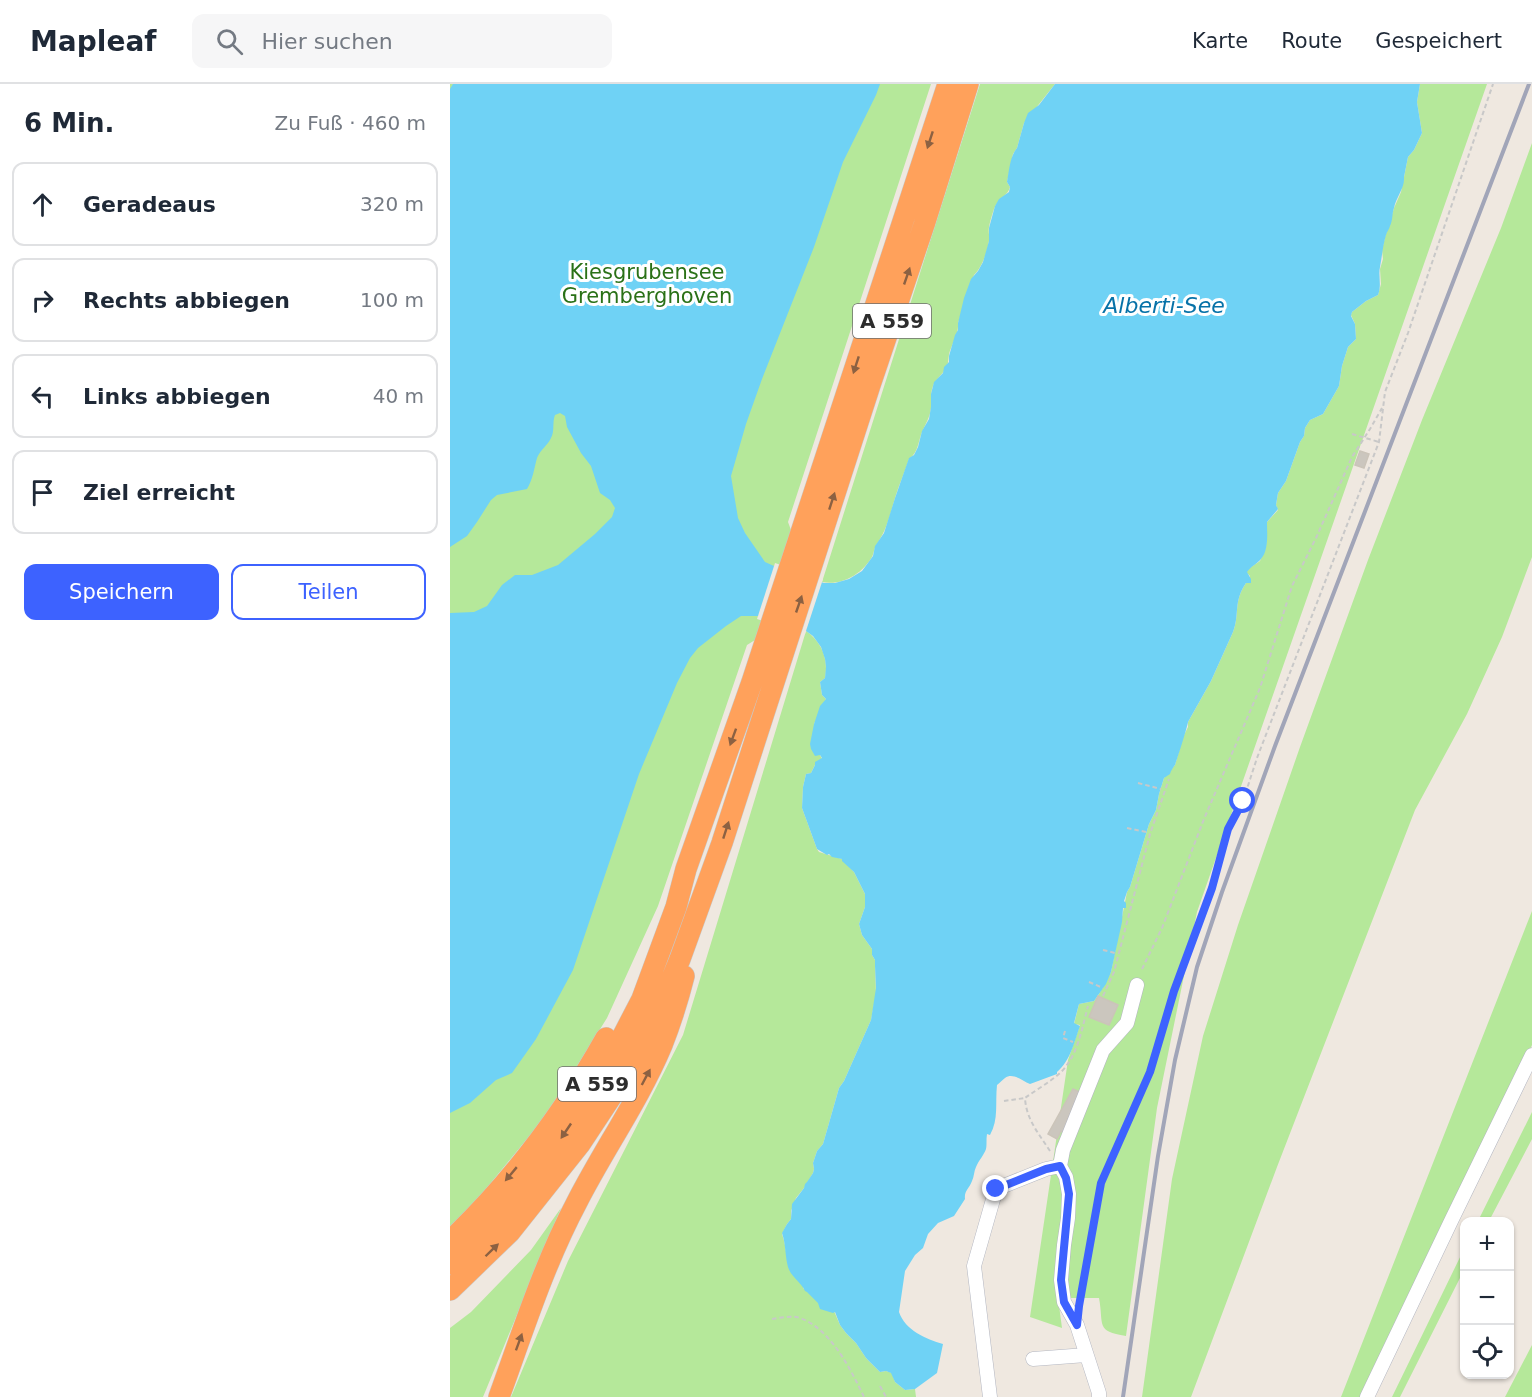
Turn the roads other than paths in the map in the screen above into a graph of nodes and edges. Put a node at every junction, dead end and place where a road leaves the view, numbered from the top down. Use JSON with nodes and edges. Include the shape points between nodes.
{"nodes":[{"id":1,"x":948,"y":84,"type":"edge"},
{"id":2,"x":968,"y":84,"type":"edge"},
{"id":3,"x":805,"y":554,"type":"junction"},
{"id":4,"x":774,"y":647,"type":"junction"},
{"id":5,"x":686,"y":870,"type":"junction"},
{"id":6,"x":707,"y":885,"type":"junction"},
{"id":7,"x":1137,"y":985,"type":"dead end"},
{"id":8,"x":1532,"y":1055,"type":"edge"},
{"id":9,"x":1060,"y":1166,"type":"junction"},
{"id":10,"x":450,"y":1241,"type":"edge"},
{"id":11,"x":450,"y":1264,"type":"edge"},
{"id":12,"x":450,"y":1290,"type":"edge"},
{"id":13,"x":1086,"y":1355,"type":"junction"},
{"id":14,"x":1034,"y":1359,"type":"dead end"},
{"id":15,"x":499,"y":1397,"type":"edge"},
{"id":16,"x":990,"y":1397,"type":"edge"},
{"id":17,"x":1099,"y":1397,"type":"edge"},
{"id":18,"x":1367,"y":1397,"type":"edge"}],
"edges":[{"from":1,"to":3,"type":"highway","number":"A 559","one_way":true},
{"from":3,"to":2,"type":"highway","number":"A 559","one_way":true,"via":[[870,385]]},
{"from":3,"to":4,"type":"highway","number":"A 559"},
{"from":4,"to":5,"type":"highway","number":"A 559","one_way":true},
{"from":6,"to":4,"type":"highway","number":"A 559","one_way":true},
{"from":5,"to":10,"type":"highway","one_way":true,"via":[[596,1057],[549,1126]]},
{"from":5,"to":11,"type":"highway","number":"A 559","one_way":true,"via":[[642,999],[600,1080],[528,1181],[494,1222]]},
{"from":12,"to":6,"type":"highway","number":"A 559","one_way":true,"via":[[510,1233],[580,1144],[619,1085],[661,1005]]},
{"from":15,"to":6,"type":"highway","one_way":true,"via":[[565,1225],[661,1047],[676,1010]]},
{"from":7,"to":9,"type":"lane","via":[[1127,1023],[1103,1050]]},
{"from":8,"to":18,"type":"lane"},
{"from":9,"to":13,"type":"lane","via":[[1069,1194],[1061,1280],[1064,1302],[1077,1325]]},
{"from":9,"to":16,"type":"lane","via":[[996,1189],[974,1266]]},
{"from":13,"to":14,"type":"lane"},
{"from":13,"to":17,"type":"lane"}]}
